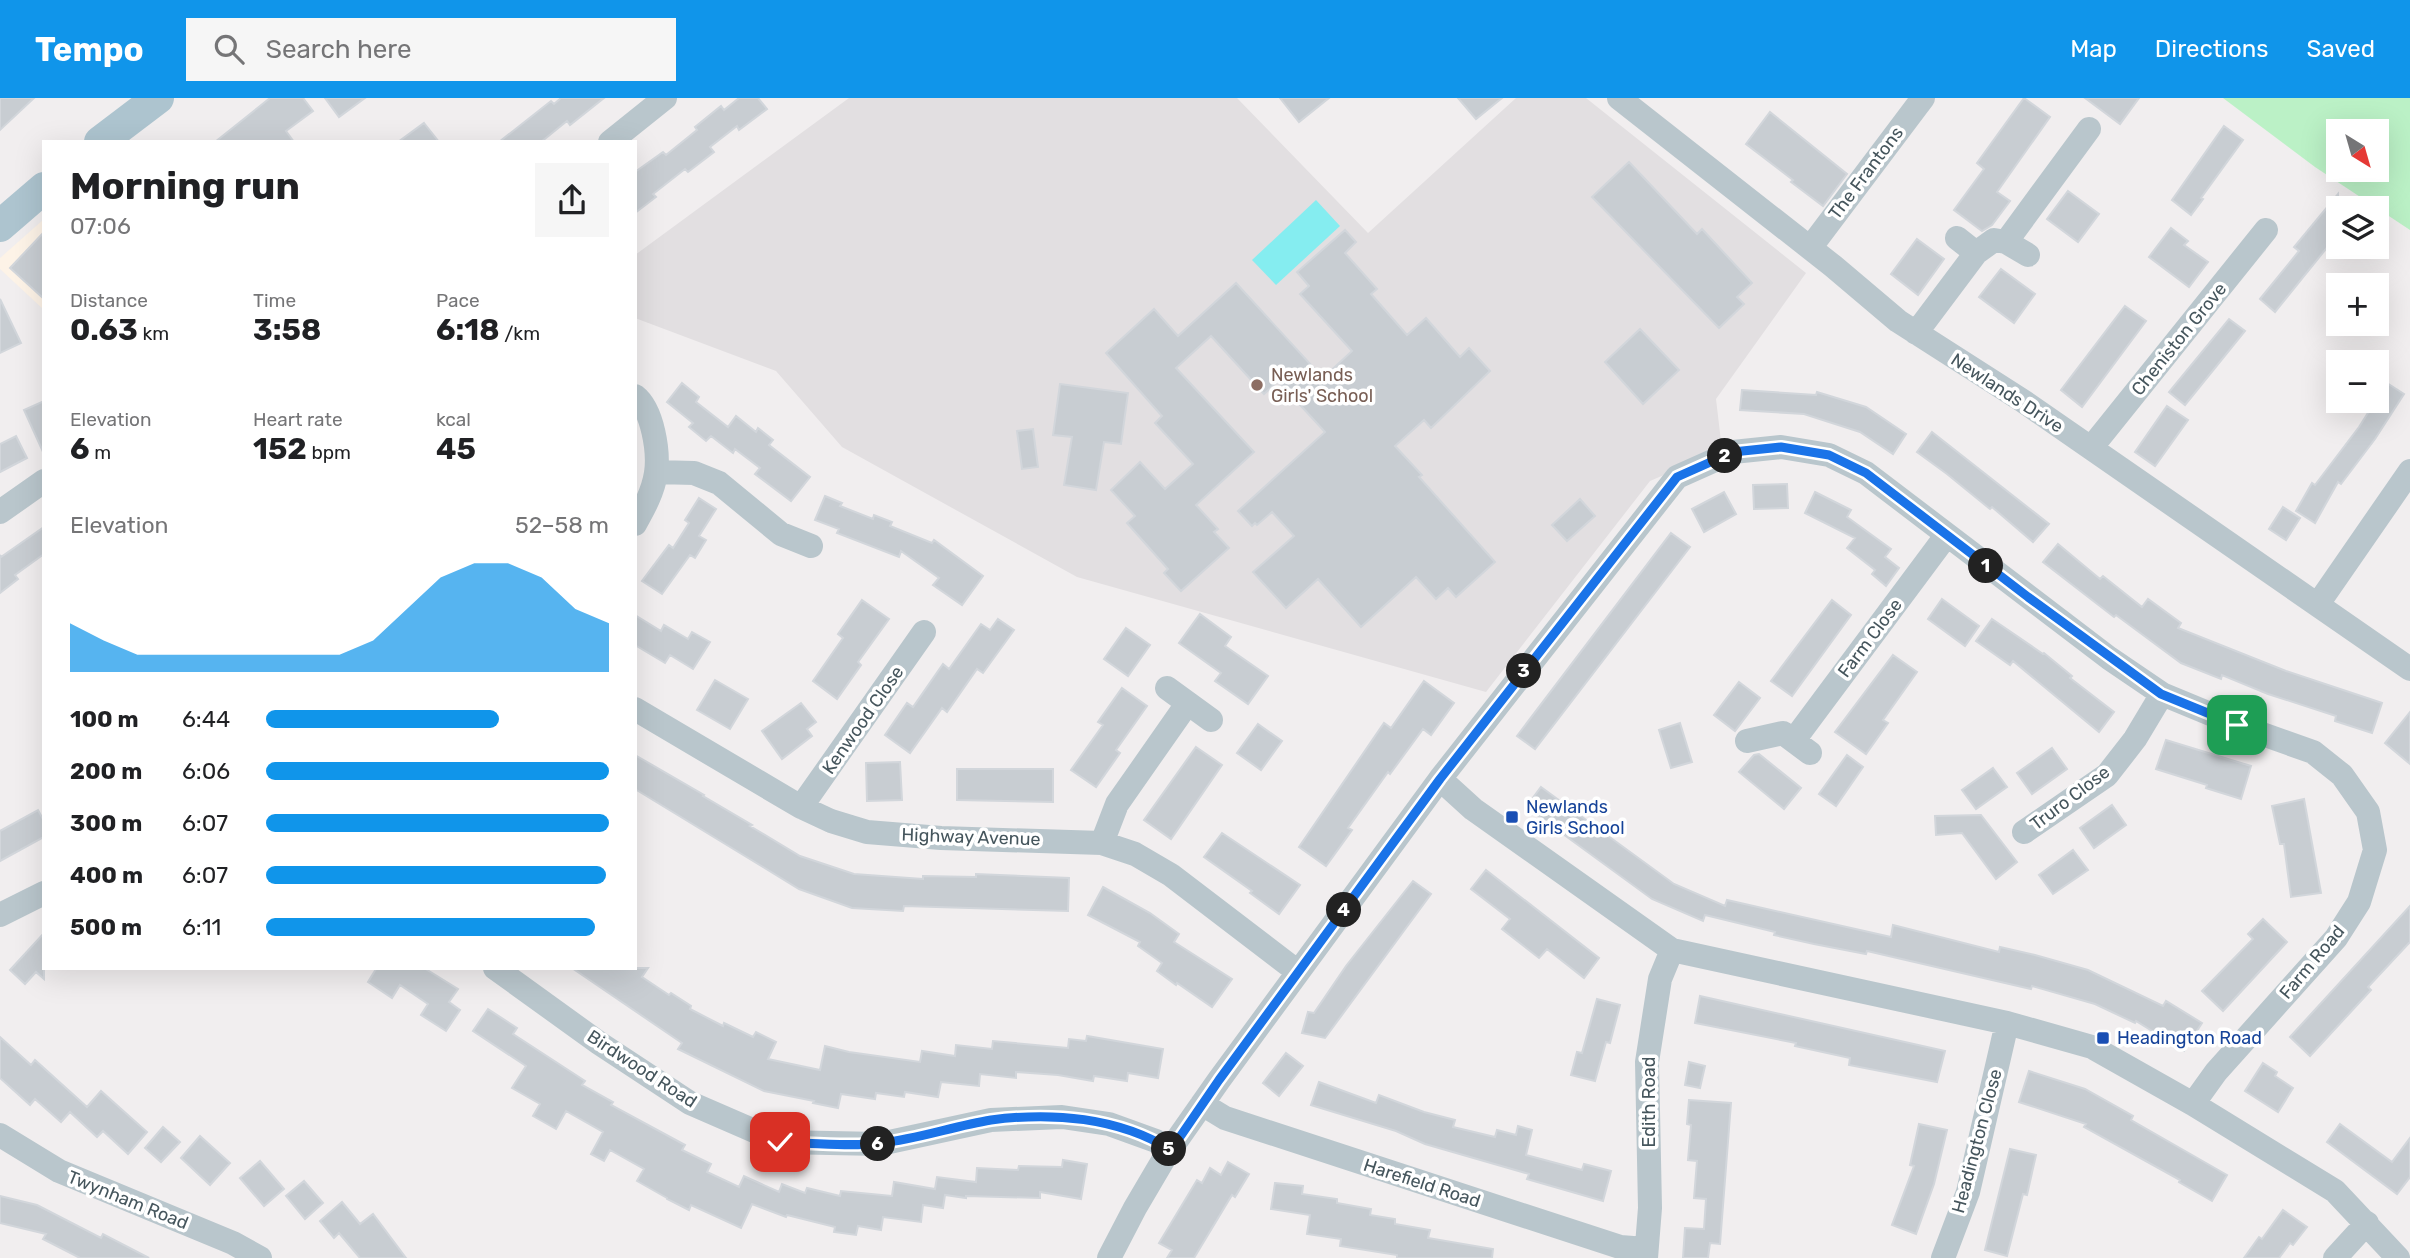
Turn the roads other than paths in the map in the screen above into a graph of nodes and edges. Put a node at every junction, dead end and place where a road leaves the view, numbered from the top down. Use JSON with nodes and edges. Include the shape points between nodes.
{"nodes":[{"id":1,"x":158,"y":98,"type":"edge"},
{"id":2,"x":665,"y":98,"type":"edge"},
{"id":3,"x":1619,"y":98,"type":"edge"},
{"id":4,"x":1923,"y":98,"type":"edge"},
{"id":5,"x":2089,"y":127,"type":"dead end"},
{"id":6,"x":103,"y":140,"type":"edge"},
{"id":7,"x":612,"y":140,"type":"edge"},
{"id":8,"x":42,"y":190,"type":"edge"},
{"id":9,"x":0,"y":226,"type":"edge"},
{"id":10,"x":2266,"y":230,"type":"dead end"},
{"id":11,"x":2006,"y":242,"type":"junction"},
{"id":12,"x":1810,"y":248,"type":"junction"},
{"id":13,"x":2028,"y":255,"type":"dead end"},
{"id":14,"x":1916,"y":333,"type":"junction"},
{"id":15,"x":637,"y":398,"type":"edge"},
{"id":16,"x":2091,"y":449,"type":"junction"},
{"id":17,"x":2410,"y":471,"type":"edge"},
{"id":18,"x":656,"y":472,"type":"junction"},
{"id":19,"x":42,"y":482,"type":"edge"},
{"id":20,"x":0,"y":512,"type":"edge"},
{"id":21,"x":637,"y":521,"type":"edge"},
{"id":22,"x":1947,"y":536,"type":"junction"},
{"id":23,"x":811,"y":546,"type":"dead end"},
{"id":24,"x":2318,"y":604,"type":"junction"},
{"id":25,"x":924,"y":632,"type":"dead end"},
{"id":26,"x":2410,"y":669,"type":"edge"},
{"id":27,"x":1167,"y":688,"type":"dead end"},
{"id":28,"x":2161,"y":694,"type":"junction"},
{"id":29,"x":1187,"y":704,"type":"junction"},
{"id":30,"x":637,"y":710,"type":"edge"},
{"id":31,"x":1212,"y":720,"type":"dead end"},
{"id":32,"x":1747,"y":741,"type":"dead end"},
{"id":33,"x":1440,"y":779,"type":"junction"},
{"id":34,"x":801,"y":807,"type":"junction"},
{"id":35,"x":2024,"y":833,"type":"dead end"},
{"id":36,"x":1102,"y":842,"type":"junction"},
{"id":37,"x":42,"y":894,"type":"edge"},
{"id":38,"x":0,"y":915,"type":"edge"},
{"id":39,"x":1672,"y":950,"type":"junction"},
{"id":40,"x":498,"y":970,"type":"edge"},
{"id":41,"x":1298,"y":972,"type":"junction"},
{"id":42,"x":2007,"y":1023,"type":"junction"},
{"id":43,"x":1202,"y":1104,"type":"junction"},
{"id":44,"x":2193,"y":1104,"type":"junction"},
{"id":45,"x":0,"y":1135,"type":"edge"},
{"id":46,"x":1171,"y":1150,"type":"junction"},
{"id":47,"x":2367,"y":1223,"type":"junction"},
{"id":48,"x":1646,"y":1254,"type":"edge"},
{"id":49,"x":260,"y":1258,"type":"edge"},
{"id":50,"x":1109,"y":1258,"type":"edge"},
{"id":51,"x":1942,"y":1258,"type":"edge"},
{"id":52,"x":2335,"y":1258,"type":"edge"},
{"id":53,"x":2398,"y":1258,"type":"edge"}],
"edges":[{"from":1,"to":6,"type":"main road"},
{"from":2,"to":7,"type":"street"},
{"from":3,"to":12,"type":"street","name":"Newlands Drive"},
{"from":4,"to":12,"type":"street","name":"The Frantons"},
{"from":5,"to":11,"type":"street"},
{"from":8,"to":9,"type":"main road"},
{"from":10,"to":16,"type":"street","name":"Cheniston Grove"},
{"from":11,"to":13,"type":"street"},
{"from":11,"to":14,"type":"street","via":[[1966,245]]},
{"from":12,"to":14,"type":"street","name":"Newlands Drive"},
{"from":14,"to":16,"type":"street","name":"Newlands Drive"},
{"from":15,"to":18,"type":"street","via":[[653,428]]},
{"from":16,"to":24,"type":"street","name":"Newlands Drive"},
{"from":17,"to":24,"type":"street"},
{"from":18,"to":21,"type":"street"},
{"from":18,"to":23,"type":"street","via":[[694,473],[719,483],[781,534]]},
{"from":19,"to":20,"type":"street"},
{"from":22,"to":28,"type":"street","name":"Farm Road"},
{"from":22,"to":32,"type":"street","name":"Farm Close","via":[[1802,746],[1783,733]]},
{"from":22,"to":33,"type":"street","name":"Farm Road","via":[[1866,473],[1829,455],[1781,447],[1733,452],[1677,477]]},
{"from":24,"to":26,"type":"street","name":"Newlands Drive"},
{"from":25,"to":34,"type":"street","name":"Kenwood Close"},
{"from":27,"to":29,"type":"street"},
{"from":28,"to":35,"type":"street","name":"Truro Close","via":[[2107,775]]},
{"from":28,"to":44,"type":"street","name":"Farm Road","via":[[2313,752],[2342,775],[2368,812],[2375,850],[2359,902],[2336,939],[2216,1072]]},
{"from":29,"to":31,"type":"street"},
{"from":29,"to":36,"type":"street","via":[[1116,804]]},
{"from":30,"to":34,"type":"street","name":"Highway Avenue"},
{"from":33,"to":39,"type":"street","via":[[1473,809]]},
{"from":33,"to":41,"type":"street","name":"Farm Road"},
{"from":34,"to":36,"type":"street","name":"Highway Avenue","via":[[867,832]]},
{"from":36,"to":41,"type":"street","name":"Highway Avenue","via":[[1171,874]]},
{"from":37,"to":38,"type":"street"},
{"from":39,"to":42,"type":"street"},
{"from":39,"to":48,"type":"street","name":"Edith Road","via":[[1660,979],[1647,1062],[1650,1208]]},
{"from":40,"to":46,"type":"street","name":"Birdwood Road","via":[[690,1104],[780,1142],[880,1144],[991,1120],[1062,1116],[1109,1124]]},
{"from":41,"to":43,"type":"street","name":"Farm Road"},
{"from":42,"to":44,"type":"street","via":[[2092,1047]]},
{"from":42,"to":51,"type":"street","name":"Headington Close","via":[[1968,1192]]},
{"from":43,"to":46,"type":"street","name":"Farm Road"},
{"from":43,"to":48,"type":"street","name":"Harefield Road","via":[[1225,1118]]},
{"from":44,"to":47,"type":"street","via":[[2335,1191]]},
{"from":45,"to":49,"type":"street","name":"Twynham Road","via":[[59,1171]]},
{"from":46,"to":50,"type":"street","name":"Farm Road"},
{"from":47,"to":52,"type":"street"},
{"from":47,"to":53,"type":"street"}]}
